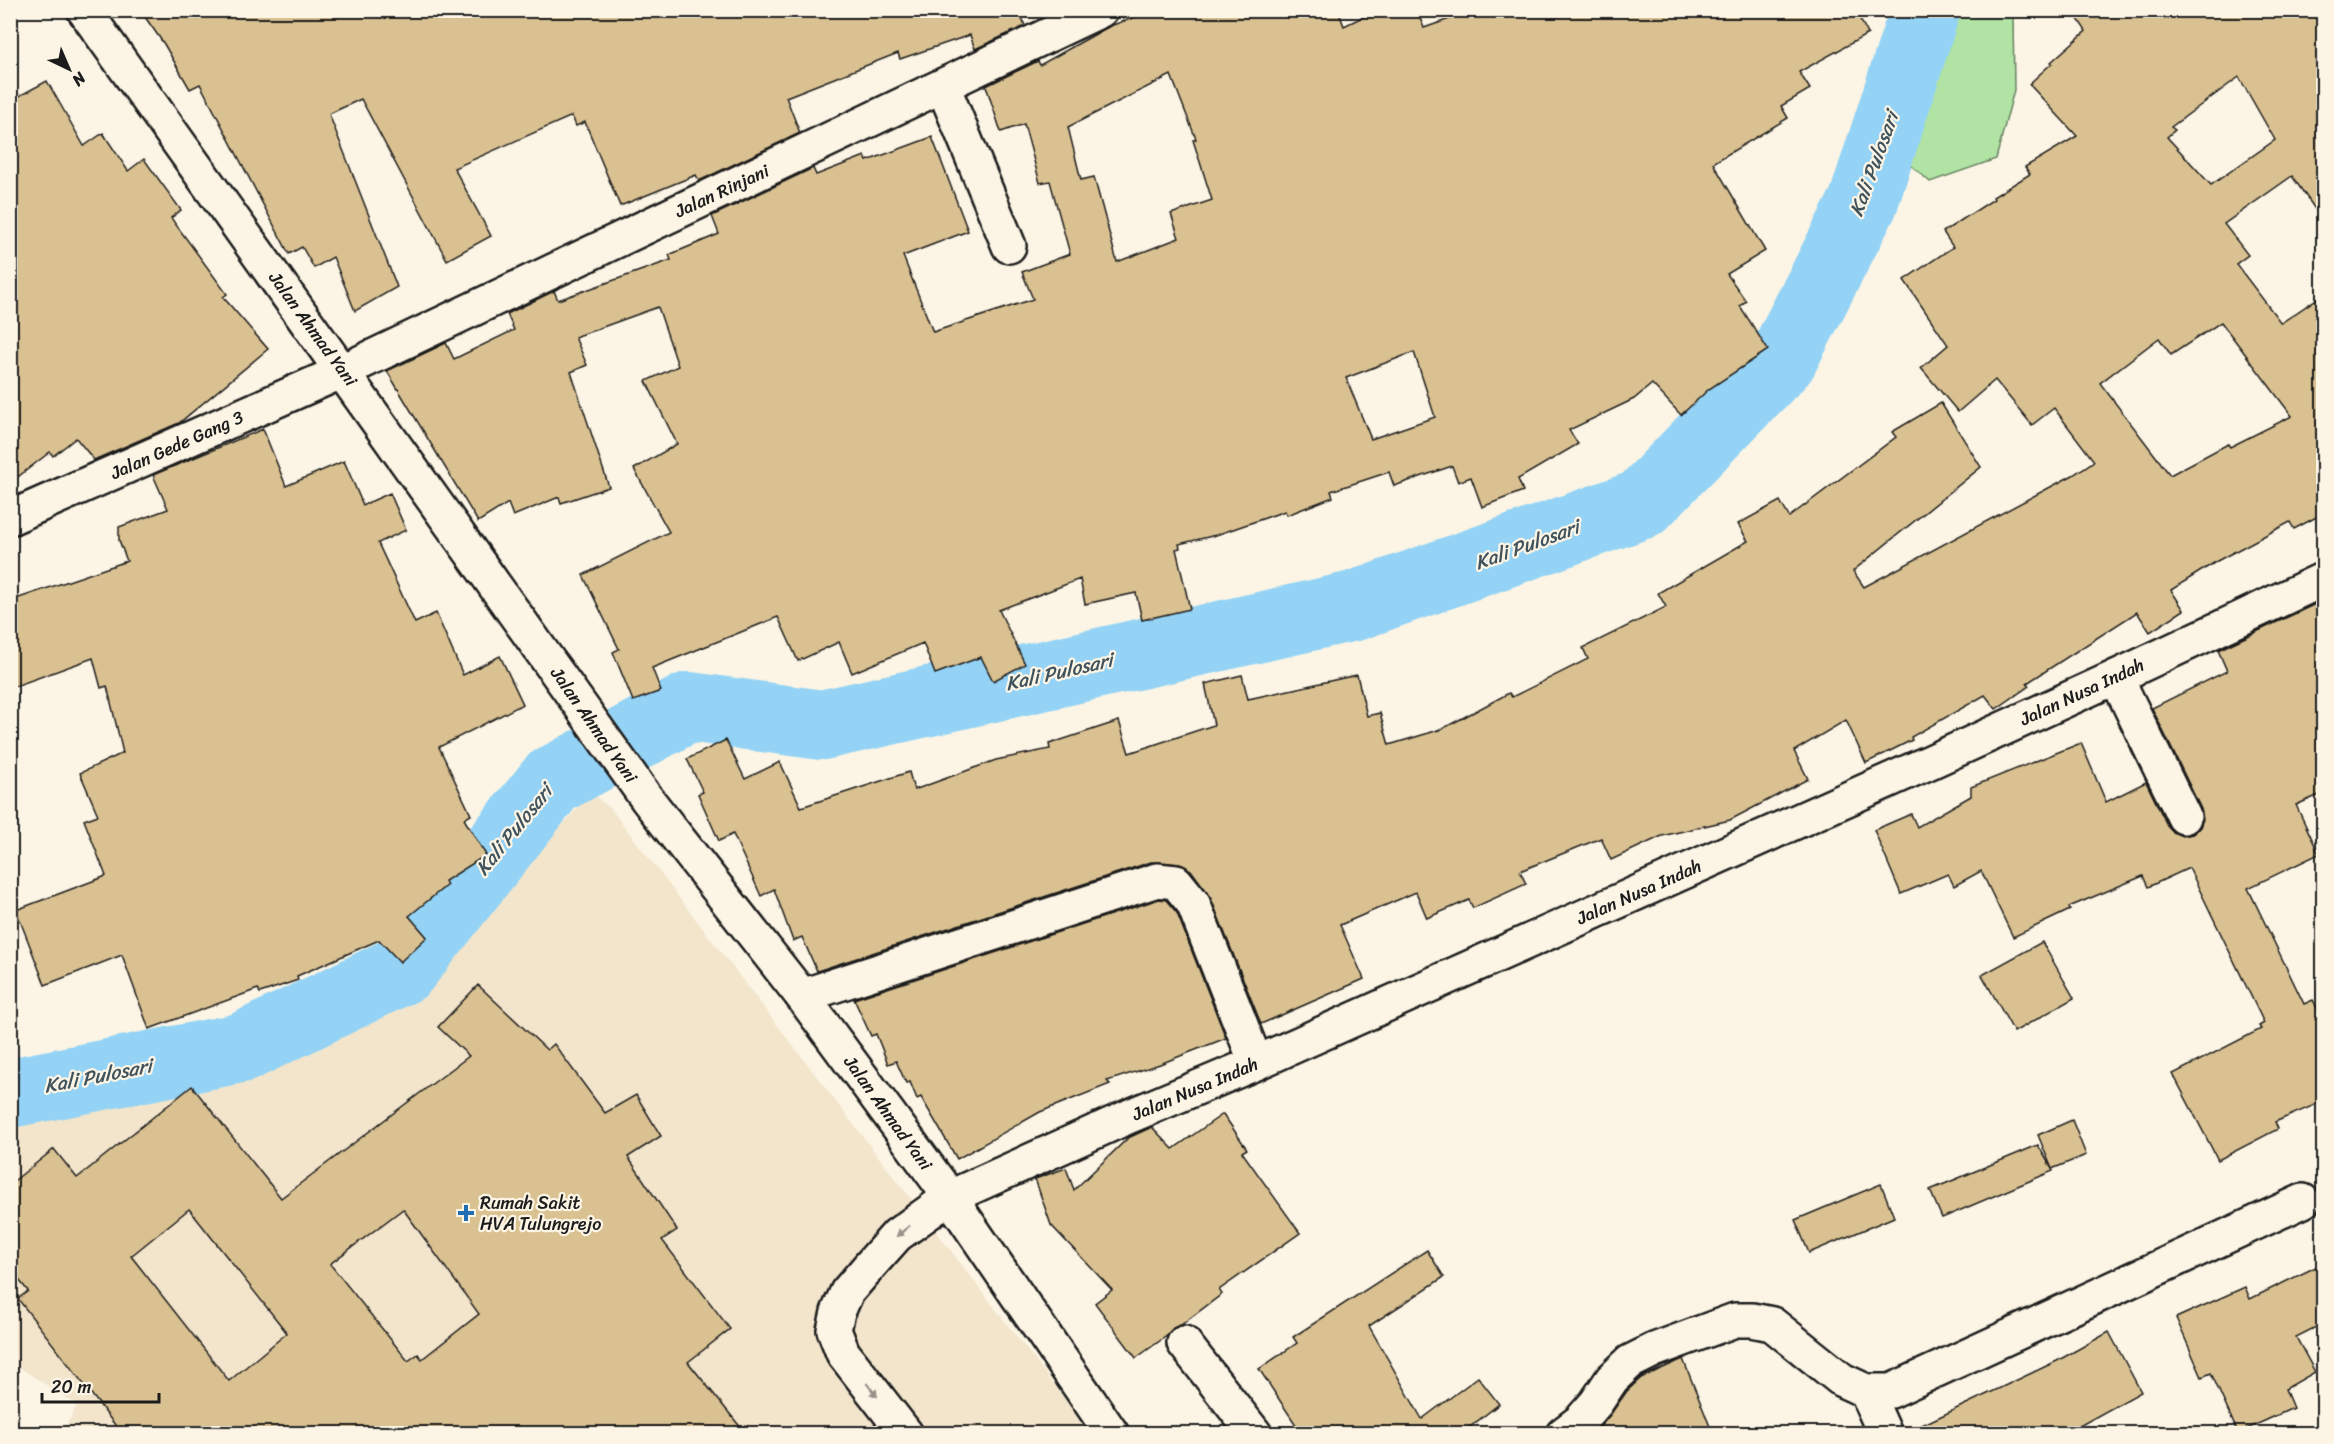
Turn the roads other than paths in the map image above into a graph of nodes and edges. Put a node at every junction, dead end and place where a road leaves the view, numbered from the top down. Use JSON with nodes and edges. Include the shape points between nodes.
{"nodes":[{"id":1,"x":84,"y":10,"type":"edge"},
{"id":2,"x":1101,"y":10,"type":"edge"},
{"id":3,"x":943,"y":86,"type":"junction"},
{"id":4,"x":1009,"y":246,"type":"dead end"},
{"id":5,"x":343,"y":371,"type":"junction"},
{"id":6,"x":10,"y":518,"type":"edge"},
{"id":7,"x":2324,"y":579,"type":"edge"},
{"id":8,"x":2116,"y":677,"type":"junction"},
{"id":9,"x":2184,"y":818,"type":"dead end"},
{"id":10,"x":802,"y":996,"type":"junction"},
{"id":11,"x":1256,"y":1063,"type":"junction"},
{"id":12,"x":950,"y":1197,"type":"junction"},
{"id":13,"x":2303,"y":1201,"type":"dead end"},
{"id":14,"x":1184,"y":1343,"type":"dead end"},
{"id":15,"x":1866,"y":1391,"type":"junction"},
{"id":16,"x":906,"y":1434,"type":"edge"},
{"id":17,"x":1112,"y":1434,"type":"edge"},
{"id":18,"x":1255,"y":1434,"type":"edge"},
{"id":19,"x":1563,"y":1434,"type":"edge"},
{"id":20,"x":1885,"y":1434,"type":"edge"}],
"edges":[{"from":1,"to":5,"type":"street","name":"Jalan Ahmad Yani"},
{"from":2,"to":3,"type":"street","name":"Jalan Rinjani"},
{"from":3,"to":4,"type":"street"},
{"from":3,"to":5,"type":"street","name":"Jalan Rinjani"},
{"from":5,"to":6,"type":"street","name":"Jalan Gede Gang 3"},
{"from":5,"to":10,"type":"street","name":"Jalan Ahmad Yani","via":[[647,799]]},
{"from":7,"to":8,"type":"street","name":"Jalan Nusa Indah"},
{"from":8,"to":9,"type":"street"},
{"from":8,"to":11,"type":"street","name":"Jalan Nusa Indah"},
{"from":10,"to":11,"type":"street","via":[[1157,880],[1176,882],[1193,903]]},
{"from":10,"to":12,"type":"street","name":"Jalan Ahmad Yani"},
{"from":11,"to":12,"type":"street","name":"Jalan Nusa Indah"},
{"from":12,"to":16,"type":"street","name":"Jalan Nusa Indah","one_way":true,"via":[[897,1235],[872,1263],[847,1292],[834,1330],[843,1353]]},
{"from":12,"to":17,"type":"street","name":"Jalan Ahmad Yani"},
{"from":13,"to":15,"type":"street","via":[[1891,1391]]},
{"from":14,"to":18,"type":"street"},
{"from":15,"to":19,"type":"street","via":[[1842,1380],[1772,1324],[1735,1320],[1630,1362],[1580,1421]]},
{"from":15,"to":20,"type":"street"}]}
